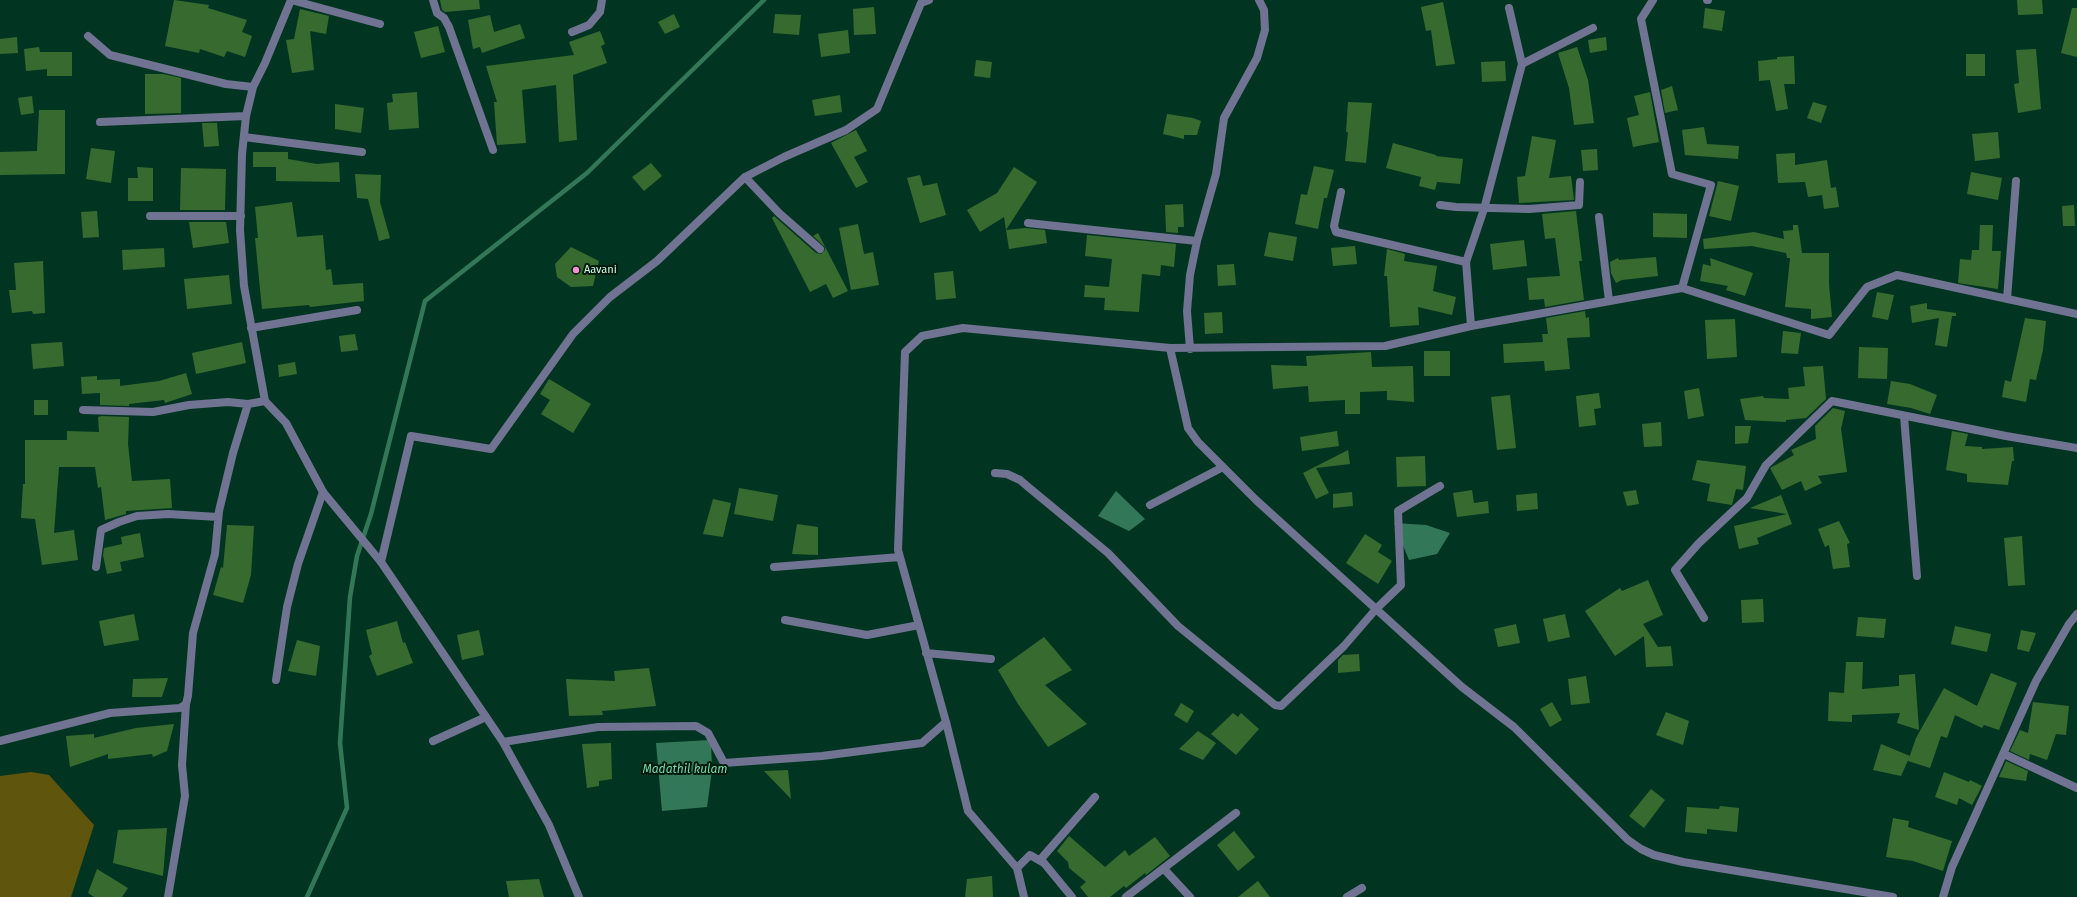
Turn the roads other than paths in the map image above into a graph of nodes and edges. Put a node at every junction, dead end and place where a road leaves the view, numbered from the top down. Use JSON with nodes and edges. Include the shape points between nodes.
{"nodes":[{"id":1,"x":291,"y":0,"type":"edge"},
{"id":2,"x":433,"y":0,"type":"edge"},
{"id":3,"x":602,"y":0,"type":"edge"},
{"id":4,"x":929,"y":0,"type":"edge"},
{"id":5,"x":1259,"y":0,"type":"edge"},
{"id":6,"x":1653,"y":0,"type":"edge"},
{"id":7,"x":1509,"y":8,"type":"dead end"},
{"id":8,"x":380,"y":24,"type":"dead end"},
{"id":9,"x":1592,"y":28,"type":"dead end"},
{"id":10,"x":572,"y":32,"type":"dead end"},
{"id":11,"x":88,"y":36,"type":"dead end"},
{"id":12,"x":1522,"y":64,"type":"junction"},
{"id":13,"x":253,"y":87,"type":"junction"},
{"id":14,"x":246,"y":116,"type":"junction"},
{"id":15,"x":100,"y":122,"type":"dead end"},
{"id":16,"x":244,"y":137,"type":"junction"},
{"id":17,"x":493,"y":150,"type":"dead end"},
{"id":18,"x":362,"y":152,"type":"dead end"},
{"id":19,"x":745,"y":177,"type":"junction"},
{"id":20,"x":2016,"y":181,"type":"dead end"},
{"id":21,"x":1580,"y":182,"type":"dead end"},
{"id":22,"x":1341,"y":192,"type":"dead end"},
{"id":23,"x":1440,"y":205,"type":"dead end"},
{"id":24,"x":1484,"y":209,"type":"junction"},
{"id":25,"x":150,"y":216,"type":"dead end"},
{"id":26,"x":241,"y":216,"type":"junction"},
{"id":27,"x":1599,"y":217,"type":"dead end"},
{"id":28,"x":1028,"y":223,"type":"dead end"},
{"id":29,"x":1197,"y":241,"type":"junction"},
{"id":30,"x":820,"y":249,"type":"dead end"},
{"id":31,"x":1466,"y":262,"type":"junction"},
{"id":32,"x":1682,"y":288,"type":"junction"},
{"id":33,"x":2008,"y":299,"type":"junction"},
{"id":34,"x":1609,"y":301,"type":"junction"},
{"id":35,"x":357,"y":310,"type":"dead end"},
{"id":36,"x":2077,"y":314,"type":"edge"},
{"id":37,"x":1471,"y":326,"type":"junction"},
{"id":38,"x":251,"y":328,"type":"junction"},
{"id":39,"x":1170,"y":348,"type":"junction"},
{"id":40,"x":1190,"y":349,"type":"junction"},
{"id":41,"x":265,"y":401,"type":"junction"},
{"id":42,"x":248,"y":404,"type":"junction"},
{"id":43,"x":82,"y":410,"type":"dead end"},
{"id":44,"x":1904,"y":416,"type":"junction"},
{"id":45,"x":2077,"y":448,"type":"edge"},
{"id":46,"x":1223,"y":467,"type":"junction"},
{"id":47,"x":995,"y":473,"type":"dead end"},
{"id":48,"x":1440,"y":486,"type":"dead end"},
{"id":49,"x":323,"y":492,"type":"junction"},
{"id":50,"x":1150,"y":506,"type":"dead end"},
{"id":51,"x":218,"y":517,"type":"junction"},
{"id":52,"x":900,"y":557,"type":"junction"},
{"id":53,"x":381,"y":562,"type":"junction"},
{"id":54,"x":96,"y":567,"type":"dead end"},
{"id":55,"x":774,"y":567,"type":"dead end"},
{"id":56,"x":1917,"y":576,"type":"dead end"},
{"id":57,"x":1376,"y":609,"type":"junction"},
{"id":58,"x":2077,"y":614,"type":"edge"},
{"id":59,"x":1704,"y":618,"type":"dead end"},
{"id":60,"x":785,"y":620,"type":"dead end"},
{"id":61,"x":919,"y":625,"type":"junction"},
{"id":62,"x":926,"y":652,"type":"junction"},
{"id":63,"x":991,"y":659,"type":"dead end"},
{"id":64,"x":276,"y":680,"type":"dead end"},
{"id":65,"x":186,"y":704,"type":"junction"},
{"id":66,"x":486,"y":717,"type":"junction"},
{"id":67,"x":946,"y":722,"type":"junction"},
{"id":68,"x":0,"y":741,"type":"edge"},
{"id":69,"x":433,"y":741,"type":"dead end"},
{"id":70,"x":503,"y":742,"type":"junction"},
{"id":71,"x":2004,"y":754,"type":"junction"},
{"id":72,"x":2077,"y":788,"type":"edge"},
{"id":73,"x":1095,"y":797,"type":"dead end"},
{"id":74,"x":1236,"y":813,"type":"dead end"},
{"id":75,"x":1040,"y":860,"type":"junction"},
{"id":76,"x":1017,"y":868,"type":"junction"},
{"id":77,"x":1164,"y":869,"type":"junction"},
{"id":78,"x":1362,"y":888,"type":"dead end"},
{"id":79,"x":168,"y":897,"type":"edge"},
{"id":80,"x":579,"y":897,"type":"edge"},
{"id":81,"x":1024,"y":897,"type":"edge"},
{"id":82,"x":1072,"y":897,"type":"edge"},
{"id":83,"x":1126,"y":897,"type":"edge"},
{"id":84,"x":1190,"y":897,"type":"edge"},
{"id":85,"x":1347,"y":897,"type":"edge"},
{"id":86,"x":1893,"y":897,"type":"edge"},
{"id":87,"x":1943,"y":897,"type":"edge"}],
"edges":[{"from":1,"to":8,"type":"street"},
{"from":1,"to":13,"type":"street"},
{"from":2,"to":17,"type":"street","via":[[437,13],[444,18],[449,27]]},
{"from":3,"to":10,"type":"street","via":[[600,12],[589,25]]},
{"from":4,"to":19,"type":"street","via":[[921,3],[877,109],[846,130]]},
{"from":5,"to":29,"type":"street","via":[[1264,10],[1265,30],[1257,58],[1224,118],[1216,174]]},
{"from":6,"to":32,"type":"street","via":[[1641,19],[1672,174],[1711,185]]},
{"from":7,"to":12,"type":"street"},
{"from":9,"to":12,"type":"street"},
{"from":11,"to":13,"type":"street","via":[[110,55],[226,84]]},
{"from":12,"to":24,"type":"street"},
{"from":13,"to":14,"type":"street"},
{"from":14,"to":15,"type":"street"},
{"from":14,"to":16,"type":"street"},
{"from":16,"to":18,"type":"street"},
{"from":16,"to":26,"type":"street"},
{"from":19,"to":30,"type":"street","via":[[779,213]]},
{"from":19,"to":53,"type":"street","via":[[657,261],[610,297],[574,334],[491,449],[411,436]]},
{"from":20,"to":33,"type":"street"},
{"from":21,"to":24,"type":"street","via":[[1579,206]]},
{"from":22,"to":31,"type":"street","via":[[1334,226],[1336,232]]},
{"from":23,"to":24,"type":"street"},
{"from":24,"to":31,"type":"street"},
{"from":25,"to":26,"type":"street"},
{"from":26,"to":38,"type":"street","via":[[244,286]]},
{"from":27,"to":34,"type":"street"},
{"from":28,"to":29,"type":"street"},
{"from":29,"to":40,"type":"street","via":[[1190,275],[1187,311]]},
{"from":31,"to":37,"type":"street"},
{"from":32,"to":33,"type":"street","via":[[1829,335],[1867,287],[1897,275]]},
{"from":32,"to":34,"type":"street"},
{"from":33,"to":36,"type":"street"},
{"from":34,"to":37,"type":"street"},
{"from":35,"to":38,"type":"street"},
{"from":37,"to":40,"type":"street","via":[[1385,346]]},
{"from":38,"to":41,"type":"street"},
{"from":39,"to":40,"type":"street"},
{"from":39,"to":46,"type":"street","via":[[1188,428]]},
{"from":39,"to":52,"type":"street","via":[[963,328],[922,336],[905,352],[898,550]]},
{"from":41,"to":42,"type":"street"},
{"from":41,"to":49,"type":"street","via":[[286,423]]},
{"from":42,"to":43,"type":"street","via":[[196,404],[153,412]]},
{"from":42,"to":51,"type":"street"},
{"from":44,"to":45,"type":"street"},
{"from":44,"to":56,"type":"street"},
{"from":44,"to":59,"type":"street","via":[[1832,401],[1766,465],[1747,498],[1699,543],[1675,570]]},
{"from":46,"to":50,"type":"street"},
{"from":46,"to":57,"type":"street"},
{"from":47,"to":57,"type":"street","via":[[1007,474],[1020,480],[1108,553],[1178,626],[1276,705],[1282,706],[1287,702],[1344,646]]},
{"from":48,"to":57,"type":"street","via":[[1398,511],[1401,585]]},
{"from":49,"to":53,"type":"street"},
{"from":49,"to":64,"type":"street","via":[[298,564],[287,607]]},
{"from":51,"to":54,"type":"street","via":[[168,514],[137,516],[119,522],[101,530]]},
{"from":51,"to":65,"type":"street","via":[[215,554],[193,633]]},
{"from":52,"to":55,"type":"street"},
{"from":52,"to":61,"type":"street"},
{"from":53,"to":66,"type":"street"},
{"from":57,"to":86,"type":"street","via":[[1462,687],[1514,727],[1628,840],[1641,849],[1683,862]]},
{"from":58,"to":71,"type":"street","via":[[2036,680]]},
{"from":60,"to":61,"type":"street","via":[[867,635]]},
{"from":61,"to":62,"type":"street"},
{"from":62,"to":63,"type":"street"},
{"from":62,"to":67,"type":"street"},
{"from":65,"to":68,"type":"street","via":[[180,708],[110,713]]},
{"from":65,"to":79,"type":"street","via":[[182,765],[185,796]]},
{"from":66,"to":69,"type":"street"},
{"from":66,"to":70,"type":"street"},
{"from":67,"to":70,"type":"street","via":[[922,743],[822,756],[724,763],[708,733],[696,726],[598,727]]},
{"from":67,"to":76,"type":"street","via":[[968,810]]},
{"from":70,"to":80,"type":"street","via":[[550,825]]},
{"from":71,"to":72,"type":"street"},
{"from":71,"to":87,"type":"street","via":[[1952,867]]},
{"from":73,"to":75,"type":"street"},
{"from":74,"to":77,"type":"street"},
{"from":75,"to":76,"type":"street","via":[[1030,855]]},
{"from":75,"to":82,"type":"street"},
{"from":76,"to":81,"type":"street"},
{"from":77,"to":83,"type":"street"},
{"from":77,"to":84,"type":"street"},
{"from":78,"to":85,"type":"street"}]}
